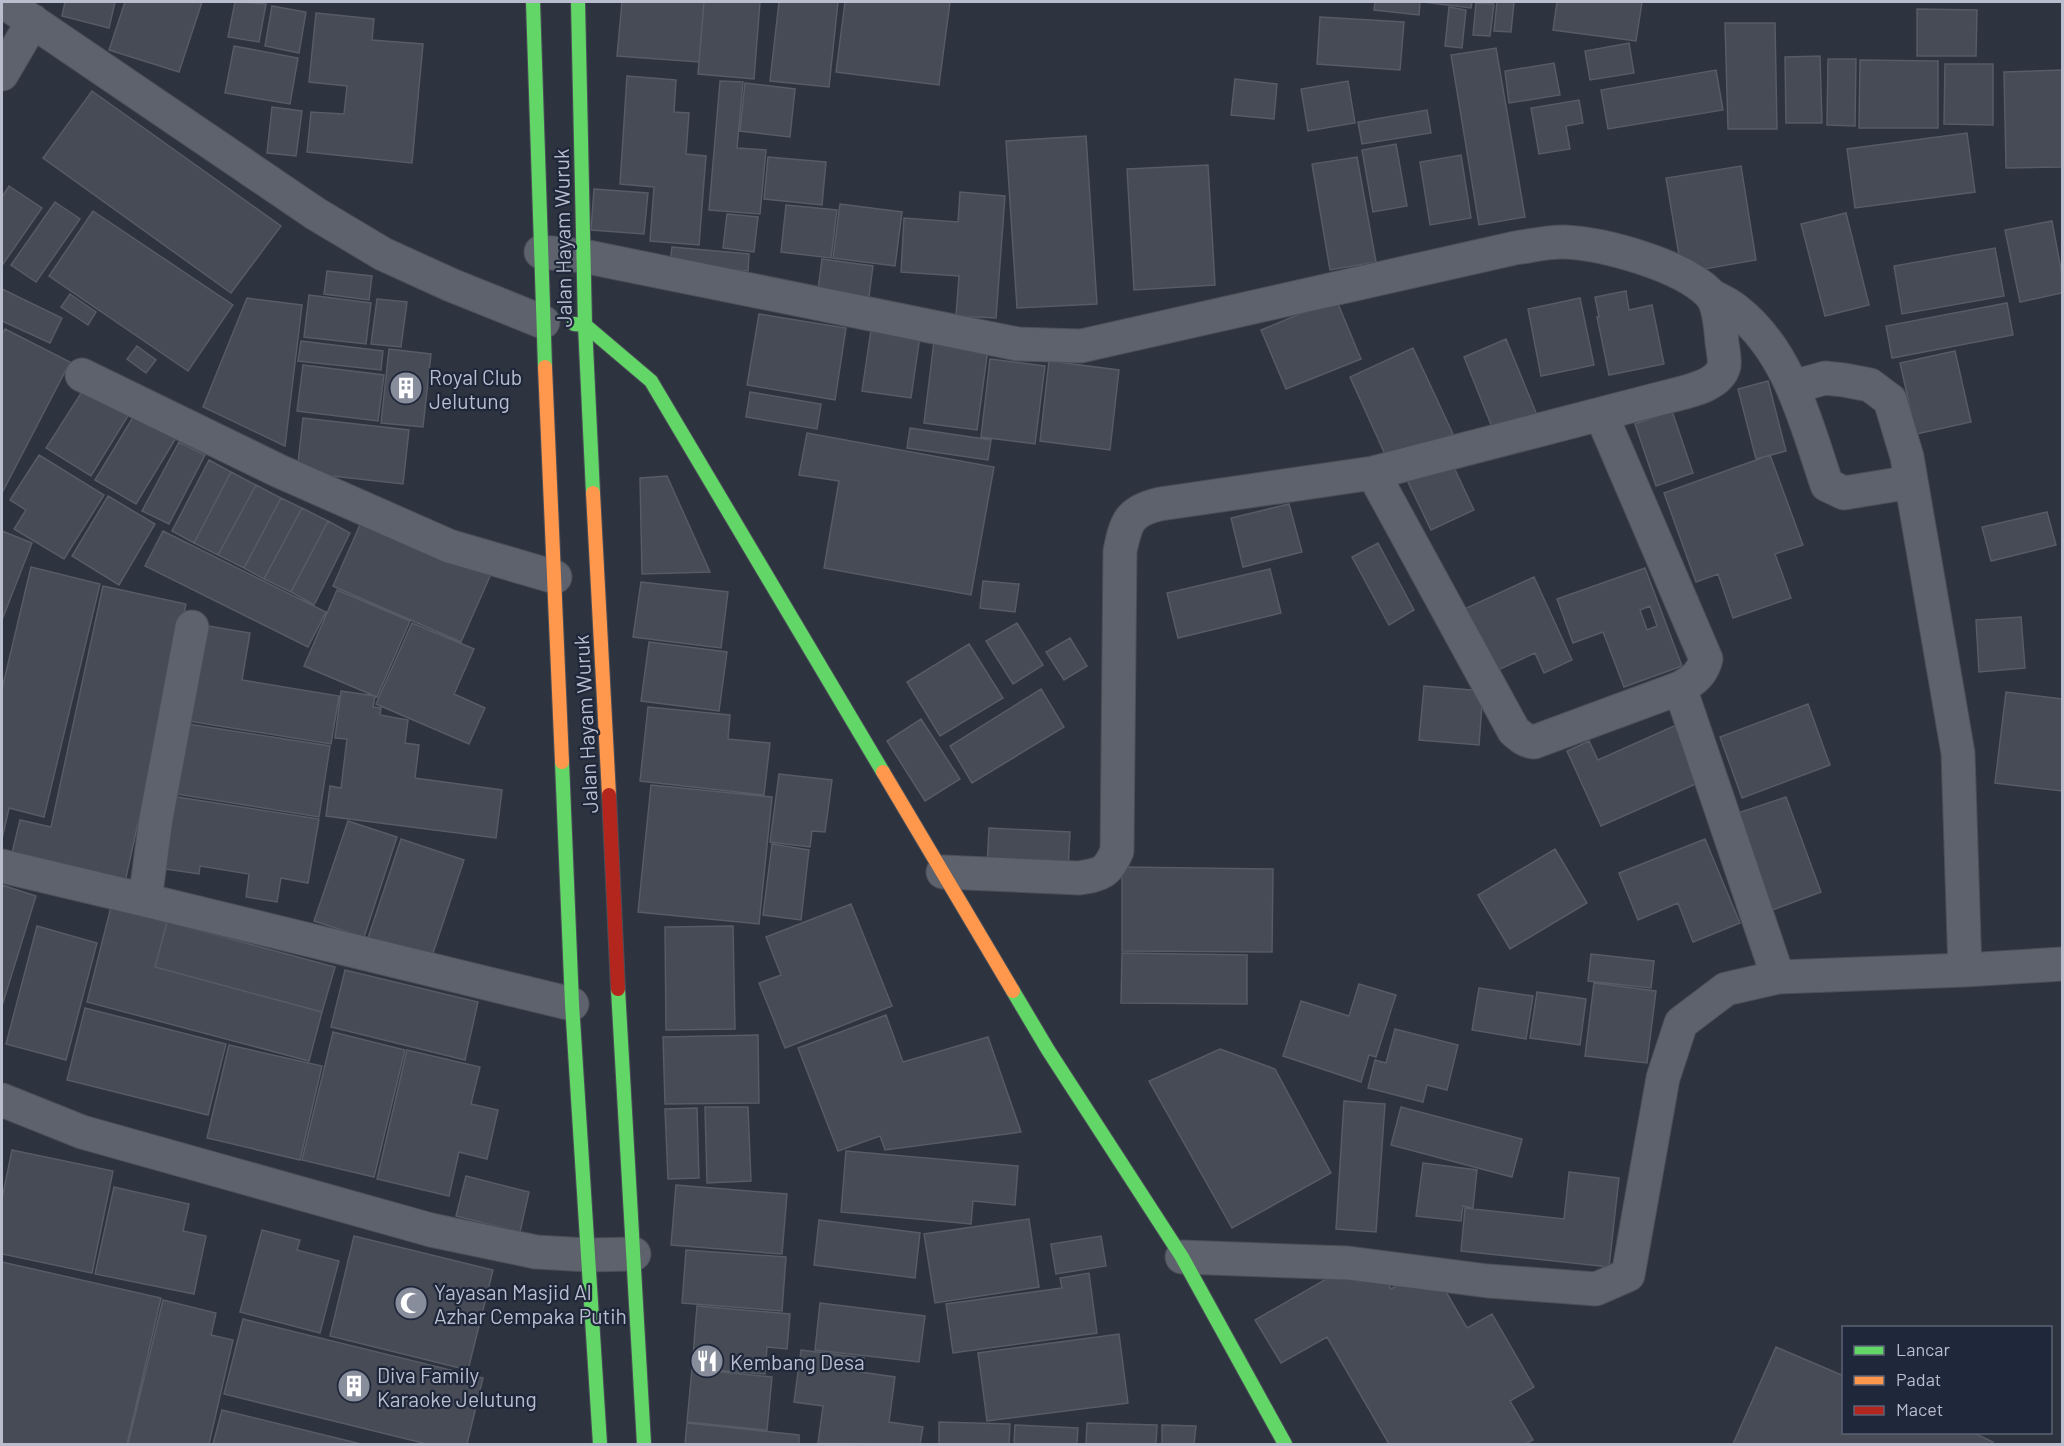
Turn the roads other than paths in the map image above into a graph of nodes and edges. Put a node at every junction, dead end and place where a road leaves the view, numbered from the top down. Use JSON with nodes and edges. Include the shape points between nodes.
{"nodes":[{"id":1,"x":4,"y":2,"type":"edge"},
{"id":2,"x":533,"y":2,"type":"edge"},
{"id":3,"x":578,"y":2,"type":"edge"},
{"id":4,"x":33,"y":21,"type":"junction"},
{"id":5,"x":2,"y":74,"type":"edge"},
{"id":6,"x":540,"y":252,"type":"junction"},
{"id":7,"x":583,"y":256,"type":"junction"},
{"id":8,"x":1712,"y":296,"type":"junction"},
{"id":9,"x":554,"y":323,"type":"junction"},
{"id":10,"x":585,"y":325,"type":"junction"},
{"id":11,"x":82,"y":375,"type":"dead end"},
{"id":12,"x":1793,"y":387,"type":"junction"},
{"id":13,"x":1601,"y":414,"type":"junction"},
{"id":14,"x":1373,"y":473,"type":"junction"},
{"id":15,"x":1911,"y":482,"type":"junction"},
{"id":16,"x":555,"y":577,"type":"junction"},
{"id":17,"x":192,"y":627,"type":"dead end"},
{"id":18,"x":1680,"y":688,"type":"junction"},
{"id":19,"x":2,"y":866,"type":"edge"},
{"id":20,"x":943,"y":872,"type":"junction"},
{"id":21,"x":145,"y":900,"type":"junction"},
{"id":22,"x":2062,"y":964,"type":"edge"},
{"id":23,"x":1965,"y":970,"type":"junction"},
{"id":24,"x":1778,"y":977,"type":"junction"},
{"id":25,"x":572,"y":1004,"type":"junction"},
{"id":26,"x":2,"y":1100,"type":"edge"},
{"id":27,"x":634,"y":1254,"type":"junction"},
{"id":28,"x":588,"y":1255,"type":"junction"},
{"id":29,"x":1182,"y":1257,"type":"junction"},
{"id":30,"x":600,"y":1444,"type":"edge"},
{"id":31,"x":644,"y":1444,"type":"edge"},
{"id":32,"x":1285,"y":1444,"type":"edge"}],
"edges":[{"from":1,"to":4,"type":"street"},
{"from":2,"to":6,"type":"main road","name":"Jalan Hayam Wuruk"},
{"from":3,"to":7,"type":"main road","name":"Jalan Hayam Wuruk"},
{"from":4,"to":5,"type":"street"},
{"from":4,"to":9,"type":"street","via":[[316,214],[383,254],[451,285]]},
{"from":6,"to":7,"type":"street"},
{"from":6,"to":9,"type":"main road","name":"Jalan Hayam Wuruk"},
{"from":7,"to":8,"type":"street","via":[[1018,344],[1081,346],[1515,248],[1564,242],[1641,258],[1691,280]]},
{"from":7,"to":10,"type":"main road","name":"Jalan Hayam Wuruk"},
{"from":8,"to":12,"type":"street","via":[[1736,309],[1756,329],[1773,350]]},
{"from":8,"to":13,"type":"street","via":[[1721,322],[1724,365],[1719,377],[1666,397]]},
{"from":9,"to":10,"type":"main road"},
{"from":9,"to":16,"type":"main road","name":"Jalan Hayam Wuruk"},
{"from":10,"to":20,"type":"main road","via":[[651,381]]},
{"from":10,"to":27,"type":"main road","name":"Jalan Hayam Wuruk"},
{"from":11,"to":16,"type":"street","via":[[279,471],[449,546]]},
{"from":12,"to":15,"type":"street","via":[[1825,378],[1844,380],[1870,385],[1890,400]]},
{"from":12,"to":15,"type":"street","via":[[1830,488],[1845,493]]},
{"from":13,"to":14,"type":"street"},
{"from":13,"to":18,"type":"street","via":[[1706,659],[1696,679]]},
{"from":14,"to":18,"type":"street","via":[[1514,731],[1522,738],[1534,742]]},
{"from":14,"to":20,"type":"street","via":[[1160,504],[1137,511],[1125,529],[1120,551],[1117,851],[1110,866],[1100,875],[1079,878]]},
{"from":15,"to":23,"type":"street","via":[[1958,753]]},
{"from":16,"to":25,"type":"main road","name":"Jalan Hayam Wuruk"},
{"from":17,"to":21,"type":"street"},
{"from":18,"to":24,"type":"street"},
{"from":19,"to":21,"type":"street"},
{"from":20,"to":29,"type":"main road","via":[[1048,1050]]},
{"from":21,"to":25,"type":"street"},
{"from":22,"to":23,"type":"street"},
{"from":23,"to":24,"type":"street"},
{"from":24,"to":29,"type":"street","via":[[1726,989],[1681,1023],[1662,1078],[1630,1267],[1628,1275],[1618,1281],[1596,1289],[1488,1281],[1348,1263]]},
{"from":25,"to":28,"type":"main road","name":"Jalan Hayam Wuruk"},
{"from":26,"to":28,"type":"street","via":[[82,1132],[431,1230],[536,1252]]},
{"from":27,"to":28,"type":"street"},
{"from":27,"to":31,"type":"main road","name":"Jalan Hayam Wuruk"},
{"from":28,"to":30,"type":"main road","name":"Jalan Hayam Wuruk"},
{"from":29,"to":32,"type":"main road"}]}
